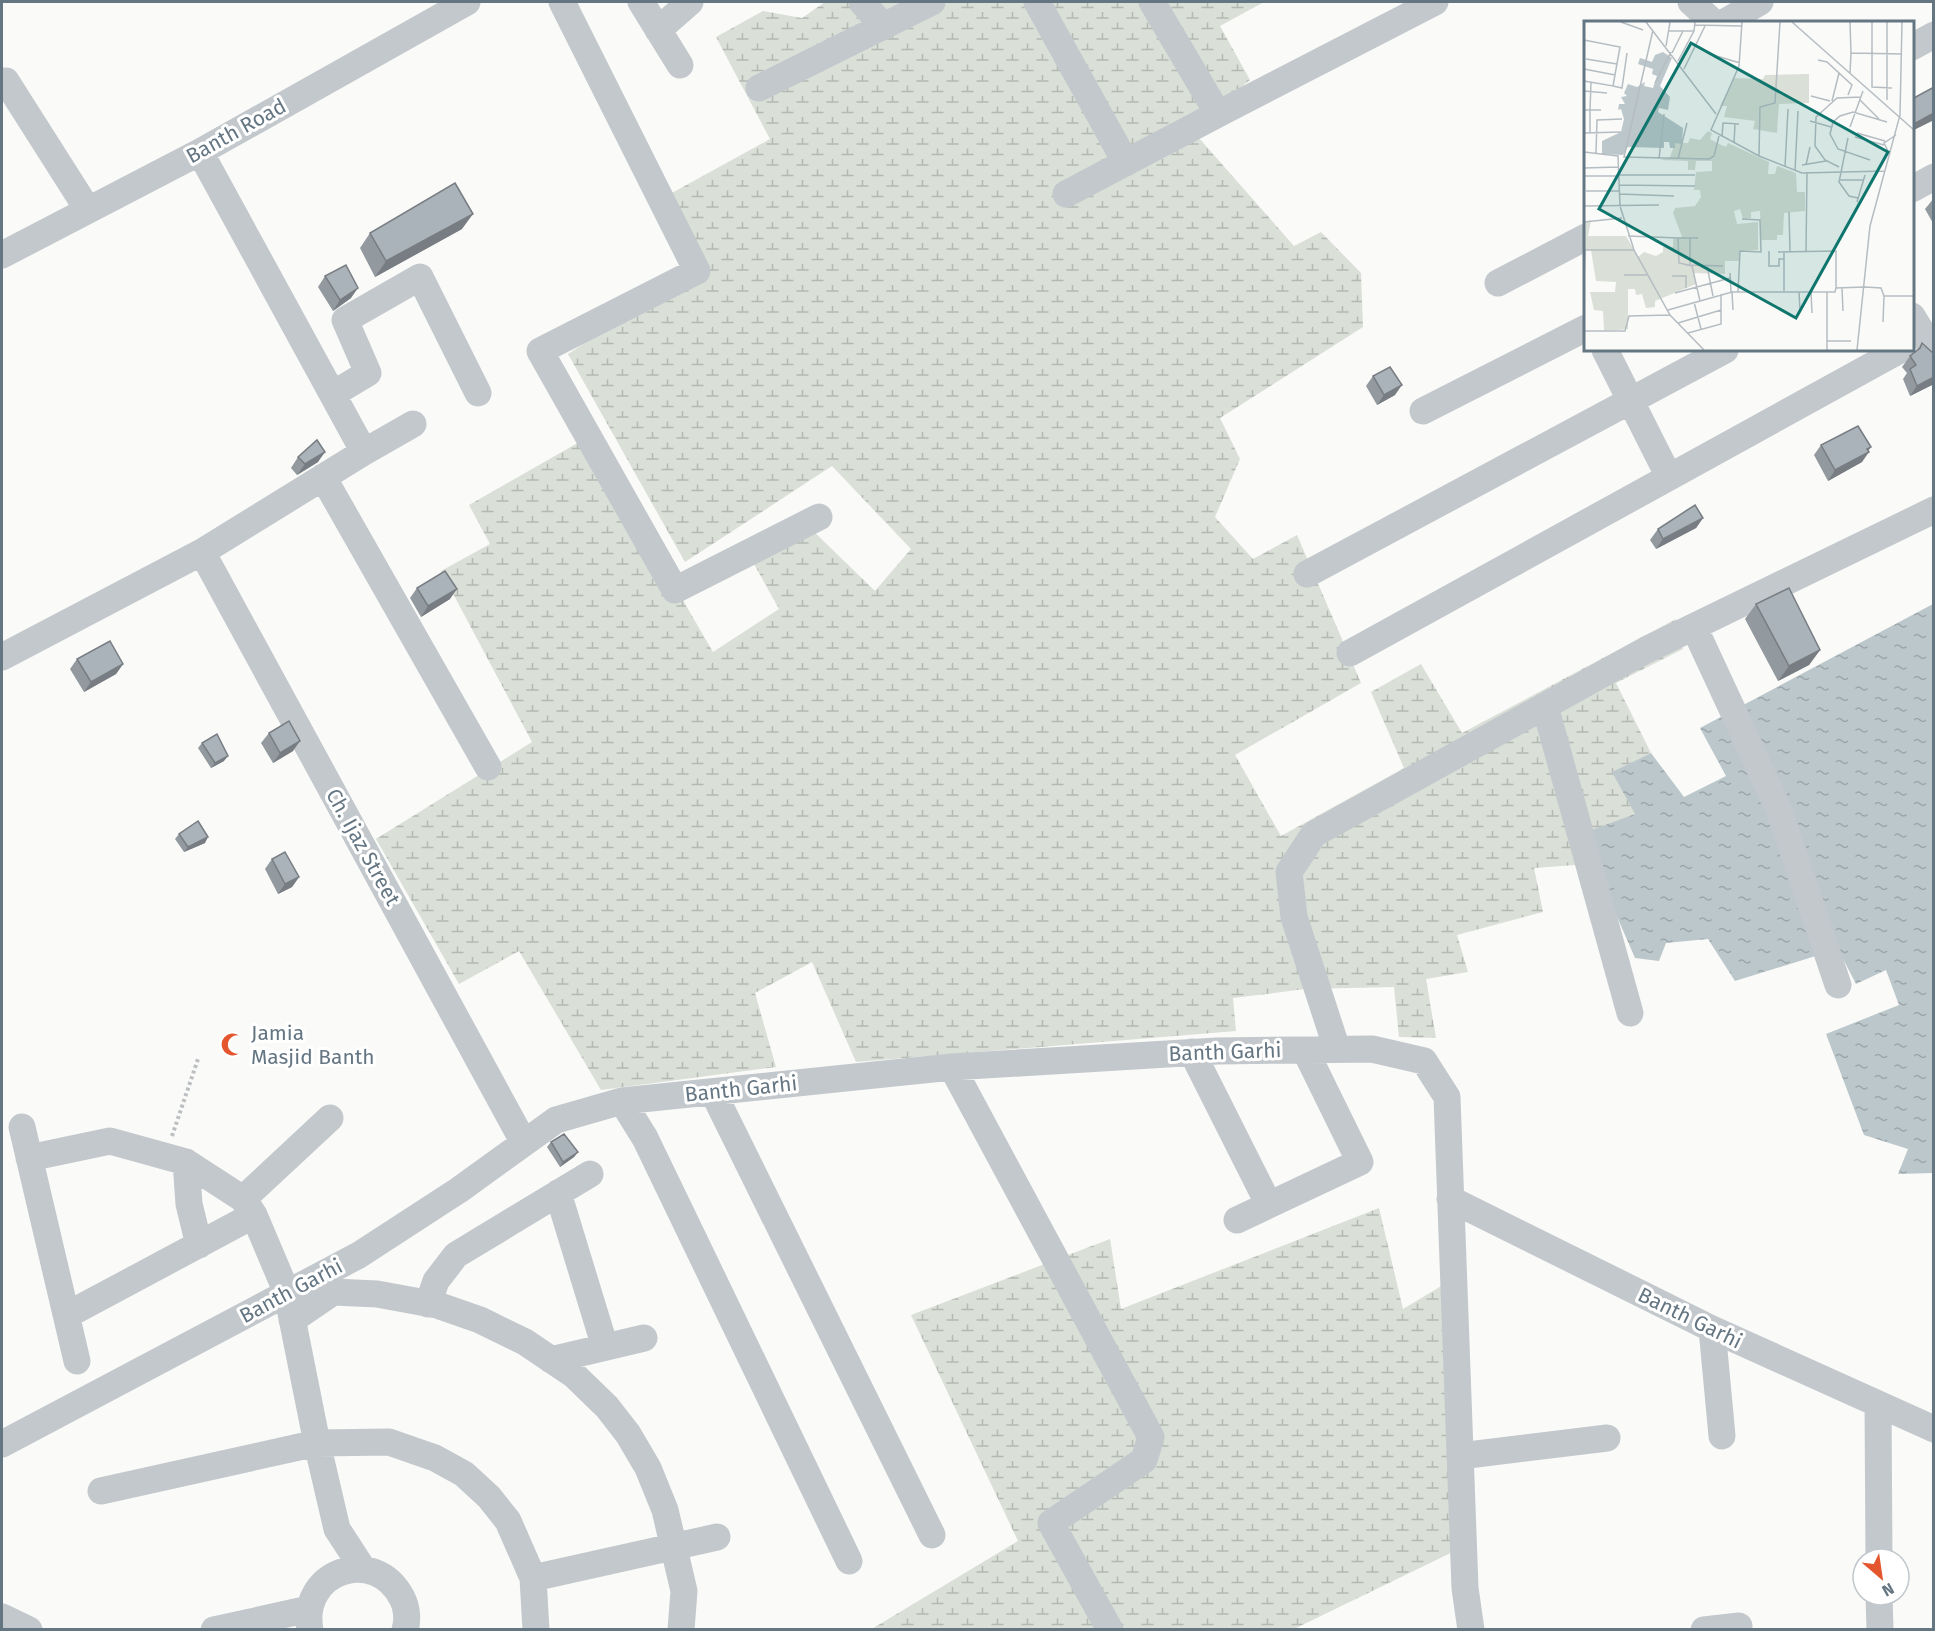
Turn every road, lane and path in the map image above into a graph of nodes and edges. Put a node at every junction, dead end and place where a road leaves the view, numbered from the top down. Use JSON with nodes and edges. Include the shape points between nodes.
{"nodes":[{"id":1,"x":467,"y":2,"type":"edge"},
{"id":2,"x":562,"y":2,"type":"edge"},
{"id":3,"x":641,"y":2,"type":"edge"},
{"id":4,"x":690,"y":2,"type":"edge"},
{"id":5,"x":862,"y":2,"type":"edge"},
{"id":6,"x":932,"y":2,"type":"edge"},
{"id":7,"x":1037,"y":2,"type":"edge"},
{"id":8,"x":1152,"y":2,"type":"edge"},
{"id":9,"x":1435,"y":2,"type":"edge"},
{"id":10,"x":1690,"y":2,"type":"edge"},
{"id":11,"x":1760,"y":2,"type":"edge"},
{"id":12,"x":1712,"y":21,"type":"edge"},
{"id":13,"x":1727,"y":21,"type":"edge"},
{"id":14,"x":883,"y":26,"type":"junction"},
{"id":15,"x":658,"y":30,"type":"junction"},
{"id":16,"x":1934,"y":35,"type":"edge"},
{"id":17,"x":1914,"y":46,"type":"edge"},
{"id":18,"x":680,"y":64,"type":"dead end"},
{"id":19,"x":6,"y":81,"type":"dead end"},
{"id":20,"x":759,"y":87,"type":"dead end"},
{"id":21,"x":1218,"y":114,"type":"junction"},
{"id":22,"x":200,"y":152,"type":"junction"},
{"id":23,"x":1126,"y":163,"type":"junction"},
{"id":24,"x":1934,"y":177,"type":"edge"},
{"id":25,"x":1914,"y":188,"type":"edge"},
{"id":26,"x":1066,"y":194,"type":"dead end"},
{"id":27,"x":88,"y":210,"type":"junction"},
{"id":28,"x":1584,"y":238,"type":"edge"},
{"id":29,"x":2,"y":255,"type":"edge"},
{"id":30,"x":1498,"y":283,"type":"dead end"},
{"id":31,"x":1584,"y":329,"type":"edge"},
{"id":32,"x":1606,"y":351,"type":"edge"},
{"id":33,"x":1723,"y":351,"type":"edge"},
{"id":34,"x":1898,"y":351,"type":"edge"},
{"id":35,"x":478,"y":393,"type":"dead end"},
{"id":36,"x":333,"y":394,"type":"junction"},
{"id":37,"x":1630,"y":400,"type":"junction"},
{"id":38,"x":1424,"y":411,"type":"dead end"},
{"id":39,"x":412,"y":424,"type":"dead end"},
{"id":40,"x":364,"y":452,"type":"junction"},
{"id":41,"x":323,"y":477,"type":"junction"},
{"id":42,"x":1669,"y":477,"type":"junction"},
{"id":43,"x":1934,"y":510,"type":"edge"},
{"id":44,"x":819,"y":517,"type":"dead end"},
{"id":45,"x":202,"y":552,"type":"junction"},
{"id":46,"x":1307,"y":574,"type":"dead end"},
{"id":47,"x":1694,"y":627,"type":"junction"},
{"id":48,"x":1350,"y":653,"type":"dead end"},
{"id":49,"x":2,"y":657,"type":"edge"},
{"id":50,"x":1545,"y":706,"type":"junction"},
{"id":51,"x":488,"y":767,"type":"dead end"},
{"id":52,"x":1838,"y":985,"type":"dead end"},
{"id":53,"x":1630,"y":1013,"type":"dead end"},
{"id":54,"x":1337,"y":1049,"type":"junction"},
{"id":55,"x":1305,"y":1050,"type":"junction"},
{"id":56,"x":1192,"y":1052,"type":"junction"},
{"id":57,"x":198,"y":1059,"type":"dead end"},
{"id":58,"x":952,"y":1067,"type":"junction"},
{"id":59,"x":713,"y":1092,"type":"junction"},
{"id":60,"x":622,"y":1101,"type":"junction"},
{"id":61,"x":330,"y":1118,"type":"dead end"},
{"id":62,"x":22,"y":1127,"type":"dead end"},
{"id":63,"x":524,"y":1143,"type":"junction"},
{"id":64,"x":29,"y":1158,"type":"junction"},
{"id":65,"x":176,"y":1159,"type":"junction"},
{"id":66,"x":590,"y":1174,"type":"dead end"},
{"id":67,"x":558,"y":1193,"type":"junction"},
{"id":68,"x":1450,"y":1199,"type":"junction"},
{"id":69,"x":1269,"y":1205,"type":"junction"},
{"id":70,"x":249,"y":1207,"type":"junction"},
{"id":71,"x":1237,"y":1220,"type":"dead end"},
{"id":72,"x":199,"y":1245,"type":"junction"},
{"id":73,"x":287,"y":1293,"type":"junction"},
{"id":74,"x":428,"y":1304,"type":"junction"},
{"id":75,"x":67,"y":1315,"type":"junction"},
{"id":76,"x":292,"y":1320,"type":"junction"},
{"id":77,"x":1712,"y":1329,"type":"junction"},
{"id":78,"x":644,"y":1338,"type":"dead end"},
{"id":79,"x":605,"y":1347,"type":"junction"},
{"id":80,"x":551,"y":1360,"type":"junction"},
{"id":81,"x":77,"y":1361,"type":"dead end"},
{"id":82,"x":1878,"y":1404,"type":"junction"},
{"id":83,"x":1934,"y":1429,"type":"edge"},
{"id":84,"x":1722,"y":1436,"type":"dead end"},
{"id":85,"x":1607,"y":1438,"type":"dead end"},
{"id":86,"x":317,"y":1443,"type":"junction"},
{"id":87,"x":2,"y":1444,"type":"edge"},
{"id":88,"x":1460,"y":1456,"type":"junction"},
{"id":89,"x":101,"y":1491,"type":"dead end"},
{"id":90,"x":337,"y":1529,"type":"junction"},
{"id":91,"x":932,"y":1535,"type":"dead end"},
{"id":92,"x":717,"y":1537,"type":"dead end"},
{"id":93,"x":1879,"y":1547,"type":"edge"},
{"id":94,"x":674,"y":1548,"type":"junction"},
{"id":95,"x":849,"y":1561,"type":"dead end"},
{"id":96,"x":363,"y":1569,"type":"junction"},
{"id":97,"x":533,"y":1578,"type":"junction"},
{"id":98,"x":1879,"y":1607,"type":"edge"},
{"id":99,"x":313,"y":1608,"type":"edge"},
{"id":100,"x":2,"y":1617,"type":"edge"},
{"id":101,"x":1739,"y":1626,"type":"dead end"},
{"id":102,"x":29,"y":1629,"type":"edge"},
{"id":103,"x":214,"y":1629,"type":"edge"},
{"id":104,"x":405,"y":1629,"type":"edge"},
{"id":105,"x":536,"y":1629,"type":"edge"},
{"id":106,"x":681,"y":1629,"type":"edge"},
{"id":107,"x":1110,"y":1629,"type":"edge"},
{"id":108,"x":1471,"y":1629,"type":"edge"},
{"id":109,"x":1704,"y":1629,"type":"edge"},
{"id":110,"x":1880,"y":1629,"type":"edge"}],
"edges":[{"from":1,"to":22,"type":"street","name":"Banth Road"},
{"from":2,"to":44,"type":"street","via":[[697,270],[540,351],[675,590]]},
{"from":3,"to":15,"type":"street"},
{"from":4,"to":15,"type":"street"},
{"from":5,"to":14,"type":"street"},
{"from":6,"to":14,"type":"street"},
{"from":7,"to":23,"type":"street"},
{"from":8,"to":21,"type":"street"},
{"from":9,"to":21,"type":"street"},
{"from":10,"to":12,"type":"street"},
{"from":11,"to":13,"type":"street"},
{"from":14,"to":20,"type":"street"},
{"from":15,"to":18,"type":"street"},
{"from":16,"to":17,"type":"street"},
{"from":19,"to":27,"type":"street"},
{"from":21,"to":23,"type":"street"},
{"from":22,"to":27,"type":"street","name":"Banth Road"},
{"from":22,"to":36,"type":"street"},
{"from":23,"to":26,"type":"street"},
{"from":24,"to":25,"type":"street"},
{"from":27,"to":29,"type":"street","name":"Banth Road"},
{"from":28,"to":30,"type":"street"},
{"from":31,"to":38,"type":"street"},
{"from":32,"to":37,"type":"street"},
{"from":33,"to":37,"type":"street"},
{"from":34,"to":42,"type":"street"},
{"from":35,"to":36,"type":"street","via":[[420,277],[345,320],[368,374]]},
{"from":36,"to":40,"type":"street"},
{"from":37,"to":42,"type":"street"},
{"from":37,"to":46,"type":"street"},
{"from":39,"to":40,"type":"street"},
{"from":40,"to":41,"type":"street"},
{"from":41,"to":45,"type":"street"},
{"from":41,"to":51,"type":"street"},
{"from":42,"to":48,"type":"street"},
{"from":43,"to":47,"type":"street"},
{"from":45,"to":49,"type":"street"},
{"from":45,"to":63,"type":"street","name":"Ch. Ijaz Street"},
{"from":47,"to":50,"type":"street"},
{"from":47,"to":52,"type":"street","via":[[1779,810]]},
{"from":50,"to":53,"type":"street"},
{"from":50,"to":54,"type":"street","via":[[1314,834],[1289,872],[1294,917]]},
{"from":54,"to":55,"type":"street","name":"Banth Garhi"},
{"from":54,"to":68,"type":"street","name":"Banth Garhi","via":[[1372,1049],[1424,1060],[1447,1097]]},
{"from":55,"to":56,"type":"street","name":"Banth Garhi"},
{"from":55,"to":69,"type":"street","via":[[1360,1162]]},
{"from":56,"to":58,"type":"street","name":"Banth Garhi"},
{"from":56,"to":69,"type":"street"},
{"from":57,"to":65,"type":"path"},
{"from":58,"to":59,"type":"street","name":"Banth Garhi"},
{"from":58,"to":107,"type":"street","via":[[1151,1437],[1144,1460],[1051,1523]]},
{"from":59,"to":60,"type":"street","name":"Banth Garhi"},
{"from":59,"to":91,"type":"street"},
{"from":60,"to":63,"type":"street","name":"Banth Garhi","via":[[556,1120]]},
{"from":60,"to":95,"type":"street","via":[[645,1138]]},
{"from":61,"to":70,"type":"street"},
{"from":62,"to":64,"type":"street"},
{"from":63,"to":73,"type":"street","name":"Banth Garhi","via":[[359,1255]]},
{"from":64,"to":65,"type":"street","via":[[110,1142]]},
{"from":64,"to":75,"type":"street"},
{"from":65,"to":70,"type":"street"},
{"from":65,"to":72,"type":"street"},
{"from":66,"to":67,"type":"street"},
{"from":67,"to":74,"type":"street","via":[[456,1255],[436,1281]]},
{"from":67,"to":79,"type":"street"},
{"from":68,"to":77,"type":"street","name":"Banth Garhi"},
{"from":68,"to":88,"type":"street","name":"Banth Garhi"},
{"from":69,"to":71,"type":"street"},
{"from":70,"to":72,"type":"street"},
{"from":70,"to":73,"type":"street"},
{"from":72,"to":75,"type":"street"},
{"from":73,"to":76,"type":"street"},
{"from":73,"to":87,"type":"street","name":"Banth Garhi"},
{"from":74,"to":76,"type":"street","via":[[377,1294],[333,1292]]},
{"from":74,"to":80,"type":"street","via":[[480,1320]]},
{"from":75,"to":81,"type":"street"},
{"from":76,"to":86,"type":"street"},
{"from":77,"to":82,"type":"street","name":"Banth Garhi"},
{"from":77,"to":84,"type":"street"},
{"from":78,"to":79,"type":"street"},
{"from":79,"to":80,"type":"street"},
{"from":80,"to":94,"type":"street","via":[[574,1375],[628,1434],[648,1468],[665,1510]]},
{"from":82,"to":83,"type":"street","name":"Banth Garhi"},
{"from":82,"to":93,"type":"street"},
{"from":85,"to":88,"type":"street"},
{"from":86,"to":89,"type":"street"},
{"from":86,"to":90,"type":"street"},
{"from":86,"to":97,"type":"street","via":[[389,1442],[435,1458],[464,1474],[508,1521]]},
{"from":88,"to":108,"type":"street","name":"Banth Garhi","via":[[1465,1588]]},
{"from":90,"to":96,"type":"street"},
{"from":90,"to":99,"type":"street"},
{"from":92,"to":94,"type":"street"},
{"from":94,"to":97,"type":"street"},
{"from":94,"to":106,"type":"street","via":[[684,1591]]},
{"from":96,"to":99,"type":"street","via":[[332,1576]]},
{"from":96,"to":104,"type":"street","via":[[381,1574],[396,1587],[405,1604]]},
{"from":97,"to":105,"type":"street"},
{"from":98,"to":110,"type":"street"},
{"from":99,"to":103,"type":"street"},
{"from":100,"to":102,"type":"street"},
{"from":101,"to":109,"type":"street"}]}
